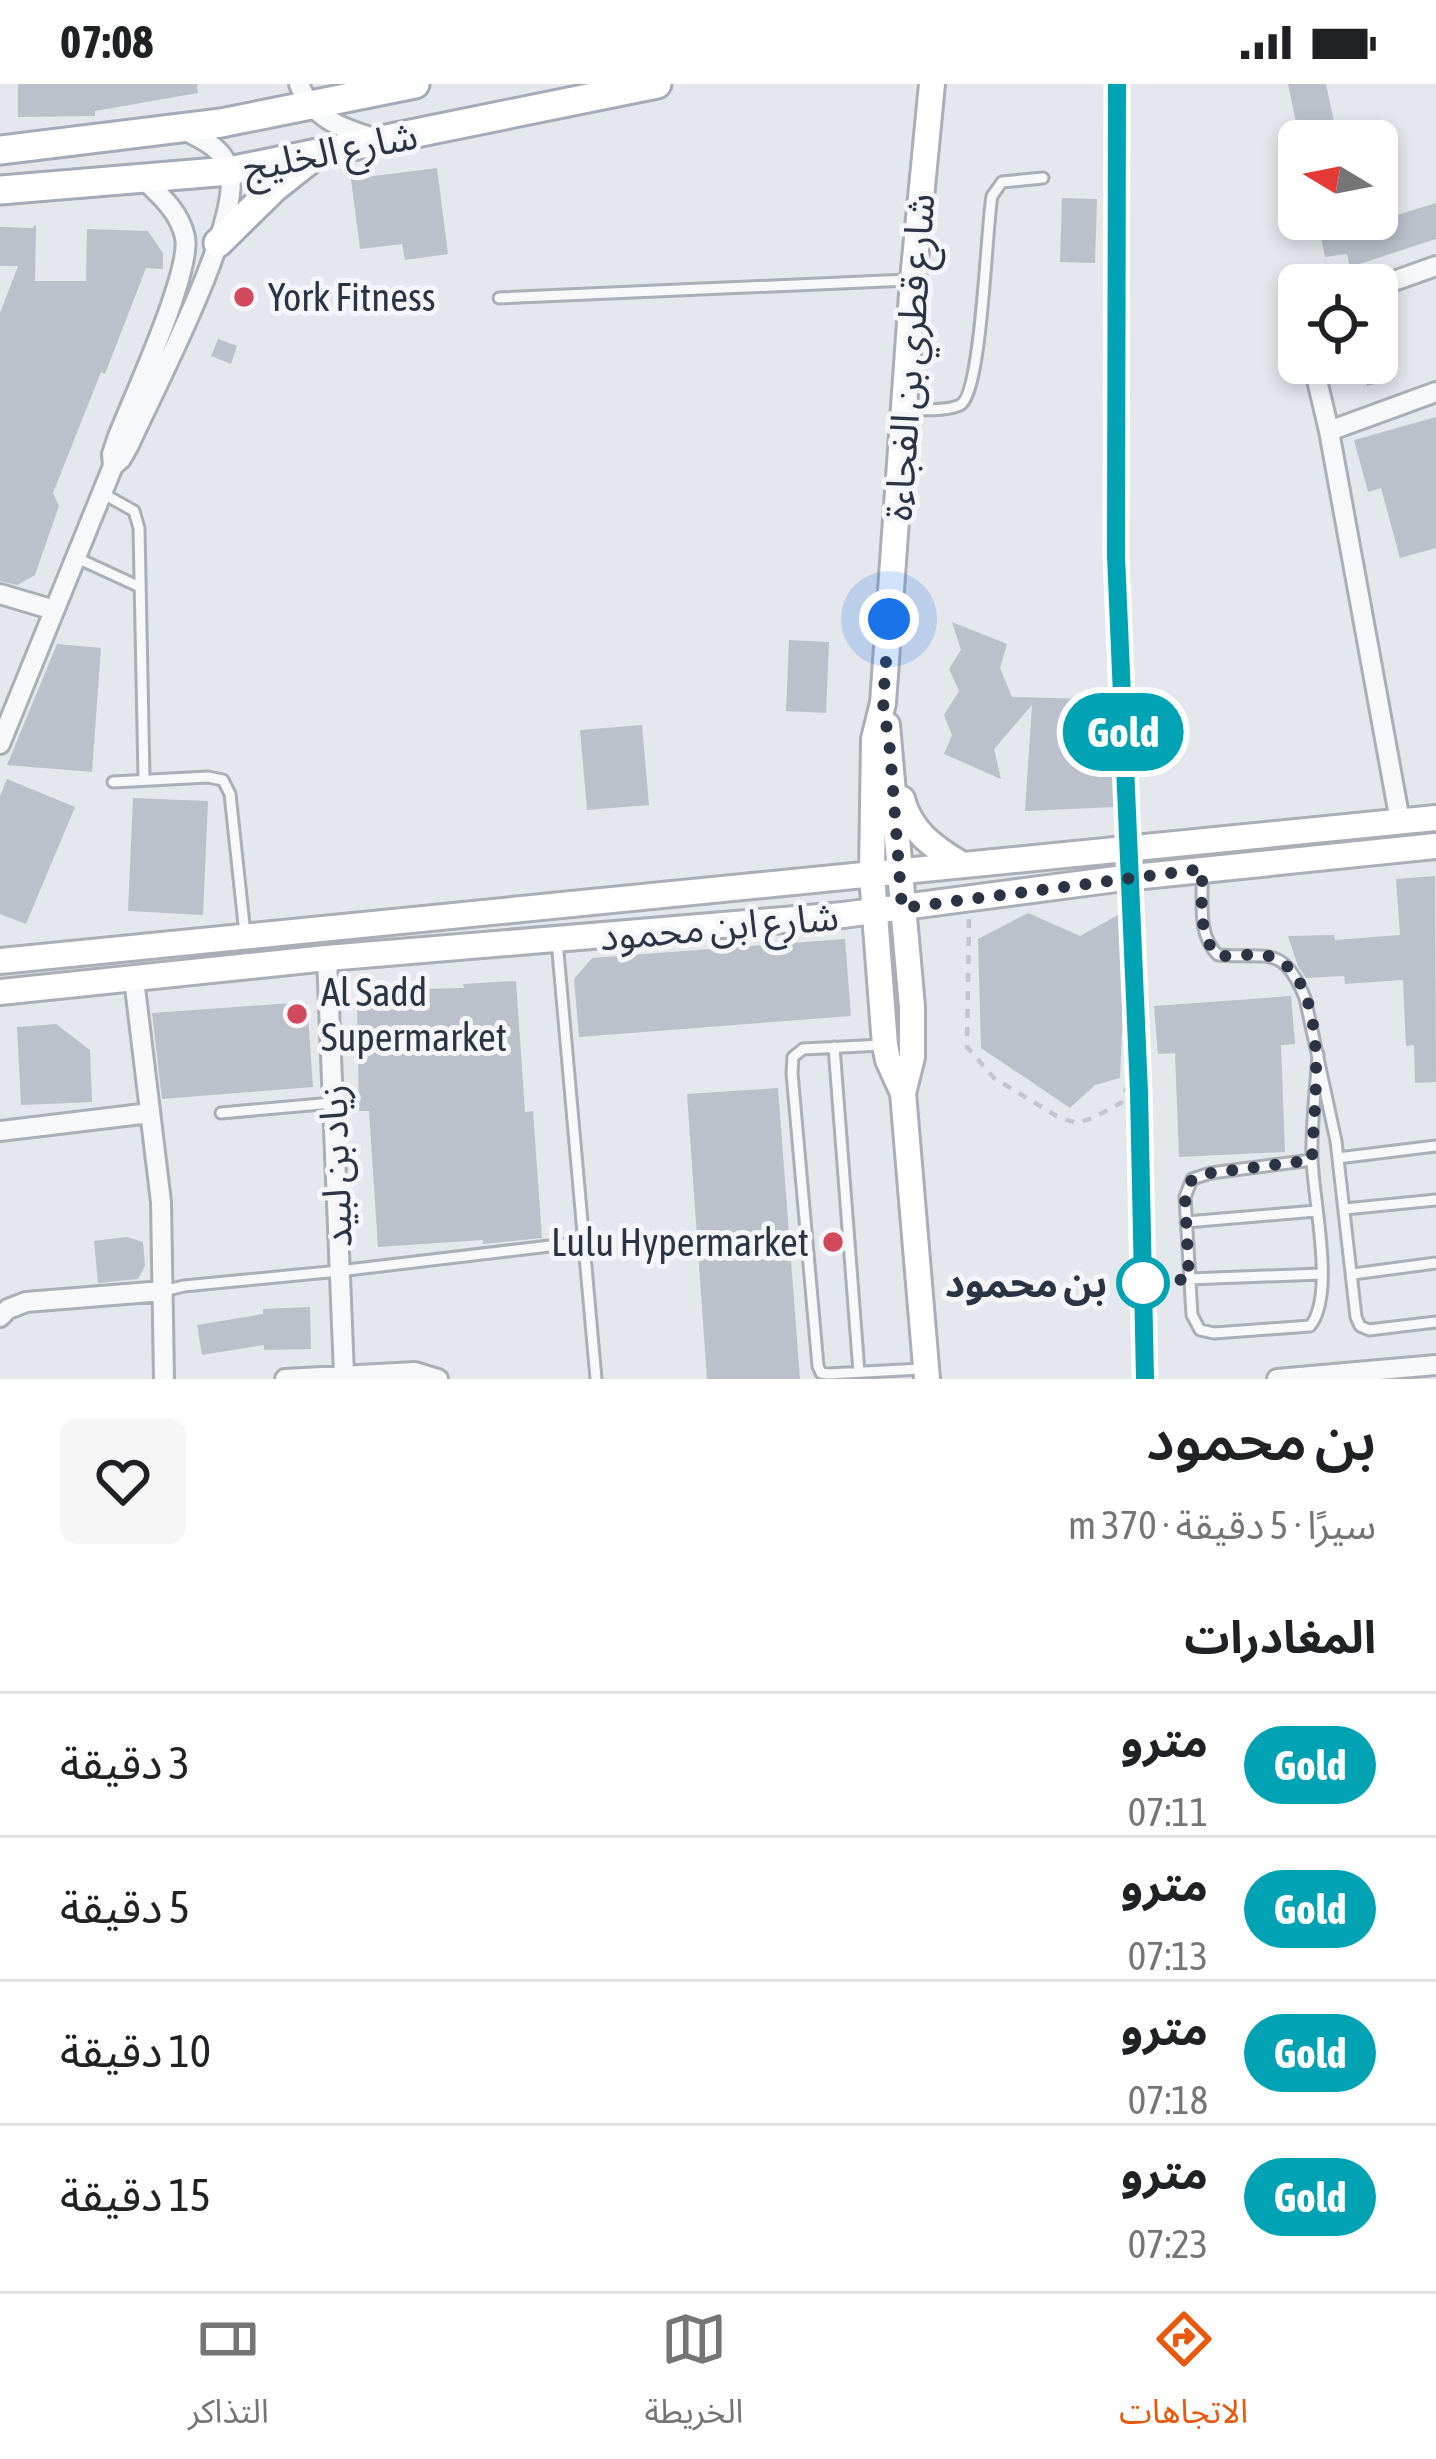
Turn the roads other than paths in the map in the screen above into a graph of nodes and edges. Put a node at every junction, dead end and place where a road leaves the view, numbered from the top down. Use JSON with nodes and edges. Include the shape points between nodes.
{"nodes":[{"id":1,"x":416,"y":84,"type":"edge"},
{"id":2,"x":657,"y":84,"type":"edge"},
{"id":3,"x":932,"y":84,"type":"edge"},
{"id":4,"x":304,"y":94,"type":"edge"},
{"id":5,"x":183,"y":129,"type":"junction"},
{"id":6,"x":384,"y":141,"type":"junction"},
{"id":7,"x":4,"y":146,"type":"edge"},
{"id":8,"x":314,"y":156,"type":"junction"},
{"id":9,"x":230,"y":171,"type":"junction"},
{"id":10,"x":142,"y":178,"type":"junction"},
{"id":11,"x":1043,"y":178,"type":"dead end"},
{"id":12,"x":0,"y":190,"type":"edge"},
{"id":13,"x":218,"y":243,"type":"junction"},
{"id":14,"x":1436,"y":266,"type":"edge"},
{"id":15,"x":913,"y":280,"type":"junction"},
{"id":16,"x":1398,"y":280,"type":"edge"},
{"id":17,"x":499,"y":298,"type":"dead end"},
{"id":18,"x":1318,"y":384,"type":"edge"},
{"id":19,"x":1436,"y":392,"type":"edge"},
{"id":20,"x":904,"y":410,"type":"junction"},
{"id":21,"x":1329,"y":431,"type":"junction"},
{"id":22,"x":113,"y":466,"type":"junction"},
{"id":23,"x":102,"y":493,"type":"junction"},
{"id":24,"x":76,"y":558,"type":"junction"},
{"id":25,"x":140,"y":587,"type":"junction"},
{"id":26,"x":0,"y":594,"type":"edge"},
{"id":27,"x":54,"y":610,"type":"junction"},
{"id":28,"x":883,"y":703,"type":"junction"},
{"id":29,"x":0,"y":744,"type":"edge"},
{"id":30,"x":890,"y":750,"type":"junction"},
{"id":31,"x":144,"y":778,"type":"junction"},
{"id":32,"x":113,"y":782,"type":"dead end"},
{"id":33,"x":1436,"y":818,"type":"edge"},
{"id":34,"x":1400,"y":821,"type":"junction"},
{"id":35,"x":1436,"y":846,"type":"edge"},
{"id":36,"x":962,"y":864,"type":"junction"},
{"id":37,"x":1202,"y":869,"type":"junction"},
{"id":38,"x":899,"y":872,"type":"junction"},
{"id":39,"x":872,"y":875,"type":"junction"},
{"id":40,"x":902,"y":908,"type":"junction"},
{"id":41,"x":874,"y":911,"type":"junction"},
{"id":42,"x":245,"y":939,"type":"junction"},
{"id":43,"x":557,"y":941,"type":"junction"},
{"id":44,"x":327,"y":958,"type":"junction"},
{"id":45,"x":0,"y":962,"type":"edge"},
{"id":46,"x":134,"y":979,"type":"junction"},
{"id":47,"x":0,"y":992,"type":"edge"},
{"id":48,"x":913,"y":1044,"type":"junction"},
{"id":49,"x":885,"y":1045,"type":"junction"},
{"id":50,"x":834,"y":1047,"type":"junction"},
{"id":51,"x":1318,"y":1054,"type":"junction"},
{"id":52,"x":903,"y":1093,"type":"junction"},
{"id":53,"x":332,"y":1102,"type":"junction"},
{"id":54,"x":150,"y":1113,"type":"junction"},
{"id":55,"x":220,"y":1114,"type":"dead end"},
{"id":56,"x":0,"y":1131,"type":"edge"},
{"id":57,"x":1436,"y":1146,"type":"edge"},
{"id":58,"x":1338,"y":1157,"type":"junction"},
{"id":59,"x":1312,"y":1160,"type":"junction"},
{"id":60,"x":1436,"y":1200,"type":"edge"},
{"id":61,"x":1345,"y":1209,"type":"junction"},
{"id":62,"x":1316,"y":1211,"type":"junction"},
{"id":63,"x":1186,"y":1222,"type":"junction"},
{"id":64,"x":583,"y":1242,"type":"junction"},
{"id":65,"x":1351,"y":1253,"type":"junction"},
{"id":66,"x":1321,"y":1256,"type":"junction"},
{"id":67,"x":1436,"y":1263,"type":"edge"},
{"id":68,"x":339,"y":1270,"type":"junction"},
{"id":69,"x":1321,"y":1274,"type":"junction"},
{"id":70,"x":1353,"y":1274,"type":"junction"},
{"id":71,"x":1189,"y":1279,"type":"junction"},
{"id":72,"x":163,"y":1291,"type":"junction"},
{"id":73,"x":0,"y":1317,"type":"edge"},
{"id":74,"x":1436,"y":1322,"type":"edge"},
{"id":75,"x":1436,"y":1365,"type":"edge"},
{"id":76,"x":859,"y":1372,"type":"junction"},
{"id":77,"x":344,"y":1374,"type":"junction"},
{"id":78,"x":926,"y":1374,"type":"edge"},
{"id":79,"x":164,"y":1379,"type":"edge"},
{"id":80,"x":285,"y":1379,"type":"edge"},
{"id":81,"x":438,"y":1379,"type":"edge"},
{"id":82,"x":596,"y":1379,"type":"edge"},
{"id":83,"x":1277,"y":1379,"type":"edge"}],
"edges":[{"from":1,"to":4,"type":"main road","name":"شارع الخليج"},
{"from":2,"to":6,"type":"main road","name":"شارع الخليج"},
{"from":3,"to":15,"type":"street","name":"شارع قطري بن الفجاءة"},
{"from":4,"to":5,"type":"main road","name":"شارع الخليج"},
{"from":4,"to":6,"type":"street","via":[[334,124]]},
{"from":5,"to":7,"type":"main road","name":"شارع الخليج"},
{"from":5,"to":9,"type":"street","via":[[216,148]]},
{"from":6,"to":8,"type":"main road","name":"شارع الخليج"},
{"from":8,"to":9,"type":"main road","name":"شارع الخليج"},
{"from":8,"to":13,"type":"main road"},
{"from":9,"to":10,"type":"main road","name":"شارع الخليج"},
{"from":9,"to":13,"type":"street"},
{"from":10,"to":12,"type":"main road","name":"شارع الخليج"},
{"from":10,"to":22,"type":"street","via":[[177,215],[185,260]]},
{"from":11,"to":20,"type":"lane","via":[[1002,182],[992,196],[968,398]]},
{"from":13,"to":22,"type":"street"},
{"from":14,"to":16,"type":"street"},
{"from":15,"to":17,"type":"lane"},
{"from":15,"to":20,"type":"street","name":"شارع قطري بن الفجاءة"},
{"from":18,"to":21,"type":"street"},
{"from":19,"to":21,"type":"street"},
{"from":20,"to":28,"type":"street","name":"شارع قطري بن الفجاءة"},
{"from":21,"to":34,"type":"street"},
{"from":22,"to":23,"type":"street"},
{"from":23,"to":24,"type":"street"},
{"from":23,"to":25,"type":"lane","via":[[137,517]]},
{"from":24,"to":25,"type":"lane"},
{"from":24,"to":27,"type":"street"},
{"from":25,"to":31,"type":"lane"},
{"from":26,"to":27,"type":"street"},
{"from":27,"to":29,"type":"street"},
{"from":28,"to":30,"type":"street","name":"شارع قطري بن الفجاءة"},
{"from":28,"to":39,"type":"street","name":"شارع قطري بن الفجاءة","via":[[874,739]]},
{"from":30,"to":36,"type":"street","via":[[914,826]]},
{"from":30,"to":38,"type":"street","name":"شارع قطري بن الفجاءة"},
{"from":31,"to":32,"type":"lane"},
{"from":31,"to":42,"type":"lane","via":[[224,780]]},
{"from":33,"to":34,"type":"street","name":"شارع ابن محمود"},
{"from":34,"to":36,"type":"street","name":"شارع ابن محمود"},
{"from":35,"to":37,"type":"street","name":"شارع ابن محمود"},
{"from":36,"to":38,"type":"street","name":"شارع ابن محمود"},
{"from":37,"to":40,"type":"street","name":"شارع ابن محمود"},
{"from":37,"to":51,"type":"lane","via":[[1207,944],[1218,956],[1283,962],[1305,998]]},
{"from":38,"to":39,"type":"street","name":"شارع ابن محمود"},
{"from":38,"to":40,"type":"street","name":"شارع قطري بن الفجاءة"},
{"from":39,"to":41,"type":"street","name":"شارع قطري بن الفجاءة"},
{"from":39,"to":42,"type":"street","name":"شارع ابن محمود"},
{"from":40,"to":41,"type":"street","name":"شارع ابن محمود"},
{"from":40,"to":48,"type":"street","name":"شارع قطري بن الفجاءة"},
{"from":41,"to":43,"type":"street","name":"شارع ابن محمود"},
{"from":41,"to":49,"type":"street","name":"شارع قطري بن الفجاءة"},
{"from":42,"to":45,"type":"street","name":"شارع ابن محمود"},
{"from":43,"to":44,"type":"street","name":"شارع ابن محمود"},
{"from":43,"to":64,"type":"lane"},
{"from":44,"to":46,"type":"street","name":"شارع ابن محمود"},
{"from":44,"to":53,"type":"street","name":"زياد بن لبيد"},
{"from":46,"to":47,"type":"street","name":"شارع ابن محمود"},
{"from":46,"to":54,"type":"street"},
{"from":48,"to":49,"type":"lane"},
{"from":48,"to":52,"type":"street","name":"شارع قطري بن الفجاءة"},
{"from":49,"to":50,"type":"lane"},
{"from":49,"to":52,"type":"street","name":"شارع قطري بن الفجاءة"},
{"from":50,"to":76,"type":"lane"},
{"from":50,"to":76,"type":"lane","via":[[803,1049],[792,1066],[819,1369]]},
{"from":51,"to":58,"type":"lane"},
{"from":51,"to":59,"type":"lane"},
{"from":52,"to":78,"type":"street","name":"شارع قطري بن الفجاءة"},
{"from":53,"to":55,"type":"lane"},
{"from":53,"to":68,"type":"street","name":"زياد بن لبيد"},
{"from":54,"to":56,"type":"street"},
{"from":54,"to":72,"type":"street"},
{"from":57,"to":58,"type":"lane"},
{"from":58,"to":61,"type":"lane"},
{"from":59,"to":62,"type":"lane"},
{"from":59,"to":63,"type":"lane","via":[[1192,1179]]},
{"from":60,"to":61,"type":"lane"},
{"from":61,"to":65,"type":"lane"},
{"from":62,"to":63,"type":"lane"},
{"from":62,"to":66,"type":"lane"},
{"from":63,"to":71,"type":"lane"},
{"from":64,"to":68,"type":"lane"},
{"from":64,"to":82,"type":"lane"},
{"from":65,"to":66,"type":"lane"},
{"from":65,"to":70,"type":"lane"},
{"from":66,"to":69,"type":"lane"},
{"from":67,"to":70,"type":"lane"},
{"from":68,"to":72,"type":"lane"},
{"from":68,"to":77,"type":"street","name":"زياد بن لبيد"},
{"from":69,"to":71,"type":"lane"},
{"from":69,"to":71,"type":"lane","via":[[1322,1303],[1310,1326],[1214,1333],[1200,1330],[1192,1315]]},
{"from":70,"to":74,"type":"lane","via":[[1360,1326]]},
{"from":72,"to":73,"type":"street","via":[[26,1302]]},
{"from":72,"to":79,"type":"street"},
{"from":75,"to":83,"type":"street"},
{"from":76,"to":78,"type":"lane"},
{"from":77,"to":80,"type":"street"},
{"from":77,"to":81,"type":"street"}]}
